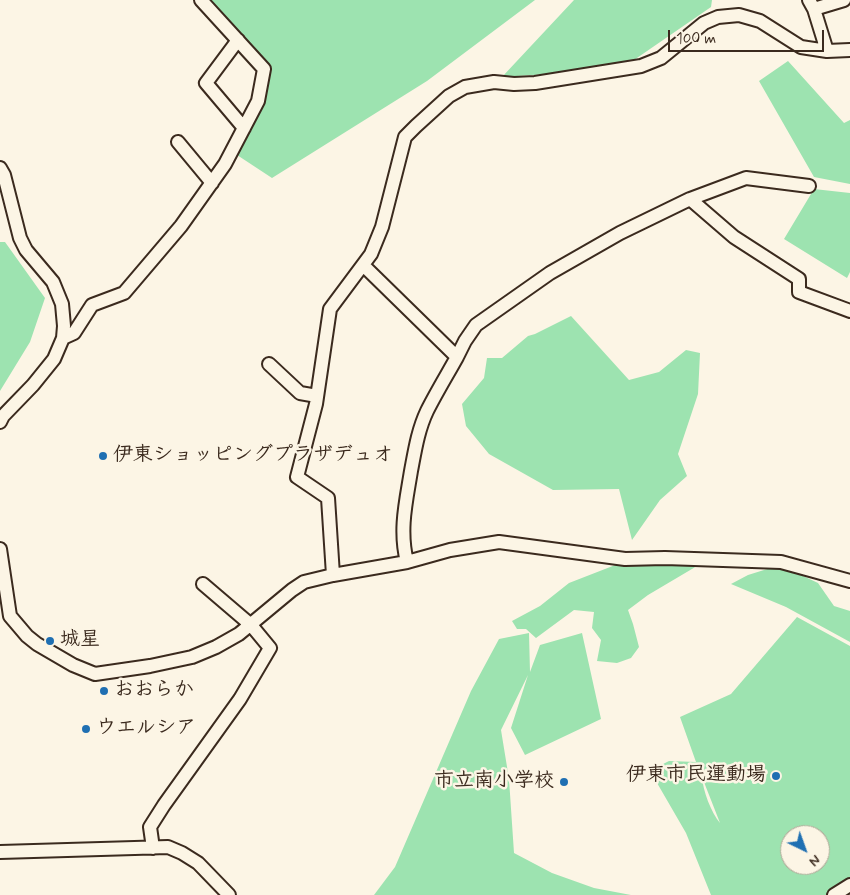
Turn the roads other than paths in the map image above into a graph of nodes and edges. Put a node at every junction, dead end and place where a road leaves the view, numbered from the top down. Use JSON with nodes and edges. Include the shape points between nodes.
{"nodes":[{"id":1,"x":201,"y":0,"type":"edge"},
{"id":2,"x":844,"y":0,"type":"edge"},
{"id":3,"x":812,"y":4,"type":"edge"},
{"id":4,"x":238,"y":40,"type":"junction"},
{"id":5,"x":850,"y":50,"type":"edge"},
{"id":6,"x":828,"y":51,"type":"junction"},
{"id":7,"x":244,"y":128,"type":"junction"},
{"id":8,"x":178,"y":142,"type":"dead end"},
{"id":9,"x":0,"y":168,"type":"edge"},
{"id":10,"x":212,"y":183,"type":"junction"},
{"id":11,"x":808,"y":186,"type":"dead end"},
{"id":12,"x":690,"y":199,"type":"junction"},
{"id":13,"x":363,"y":265,"type":"junction"},
{"id":14,"x":850,"y":311,"type":"edge"},
{"id":15,"x":63,"y":338,"type":"junction"},
{"id":16,"x":457,"y":357,"type":"junction"},
{"id":17,"x":269,"y":364,"type":"dead end"},
{"id":18,"x":317,"y":396,"type":"junction"},
{"id":19,"x":0,"y":422,"type":"edge"},
{"id":20,"x":0,"y":549,"type":"edge"},
{"id":21,"x":407,"y":562,"type":"junction"},
{"id":22,"x":333,"y":575,"type":"junction"},
{"id":23,"x":850,"y":581,"type":"edge"},
{"id":24,"x":203,"y":584,"type":"dead end"},
{"id":25,"x":5,"y":617,"type":"edge"},
{"id":26,"x":251,"y":625,"type":"junction"},
{"id":27,"x":153,"y":848,"type":"junction"},
{"id":28,"x":0,"y":852,"type":"edge"},
{"id":29,"x":850,"y":885,"type":"edge"},
{"id":30,"x":229,"y":895,"type":"edge"},
{"id":31,"x":834,"y":895,"type":"edge"}],
"edges":[{"from":1,"to":4,"type":"street"},
{"from":2,"to":3,"type":"street"},
{"from":3,"to":6,"type":"street"},
{"from":4,"to":7,"type":"street","via":[[264,69],[258,101]]},
{"from":4,"to":7,"type":"street","via":[[206,83]]},
{"from":5,"to":6,"type":"street"},
{"from":6,"to":13,"type":"street","via":[[801,47],[760,21],[718,16],[704,23],[661,58],[642,66],[535,83],[494,82],[465,87],[449,96],[406,137],[382,227]]},
{"from":7,"to":10,"type":"street"},
{"from":8,"to":10,"type":"street"},
{"from":9,"to":15,"type":"street","via":[[20,238],[53,282],[62,304]]},
{"from":10,"to":15,"type":"street","via":[[181,226],[124,293],[92,305],[74,333]]},
{"from":11,"to":12,"type":"street","via":[[746,178]]},
{"from":12,"to":14,"type":"street","via":[[734,237],[799,279],[799,292]]},
{"from":12,"to":16,"type":"street","via":[[620,233],[550,273],[476,325]]},
{"from":13,"to":16,"type":"street"},
{"from":13,"to":18,"type":"street","via":[[330,309]]},
{"from":15,"to":19,"type":"street","via":[[54,359]]},
{"from":16,"to":21,"type":"street","via":[[420,427],[403,520],[403,549]]},
{"from":17,"to":18,"type":"street","via":[[300,393]]},
{"from":18,"to":22,"type":"street","via":[[298,477],[328,498]]},
{"from":20,"to":25,"type":"street"},
{"from":21,"to":22,"type":"street"},
{"from":21,"to":23,"type":"street","via":[[450,550],[499,542],[625,559],[781,562]]},
{"from":22,"to":26,"type":"street","via":[[304,582]]},
{"from":24,"to":26,"type":"street"},
{"from":25,"to":26,"type":"street","via":[[37,644],[95,674],[192,657],[216,647]]},
{"from":26,"to":27,"type":"street","via":[[270,648],[240,699],[150,827]]},
{"from":27,"to":28,"type":"street"},
{"from":27,"to":30,"type":"street","via":[[168,847],[182,853],[198,863]]},
{"from":29,"to":31,"type":"street"}]}
